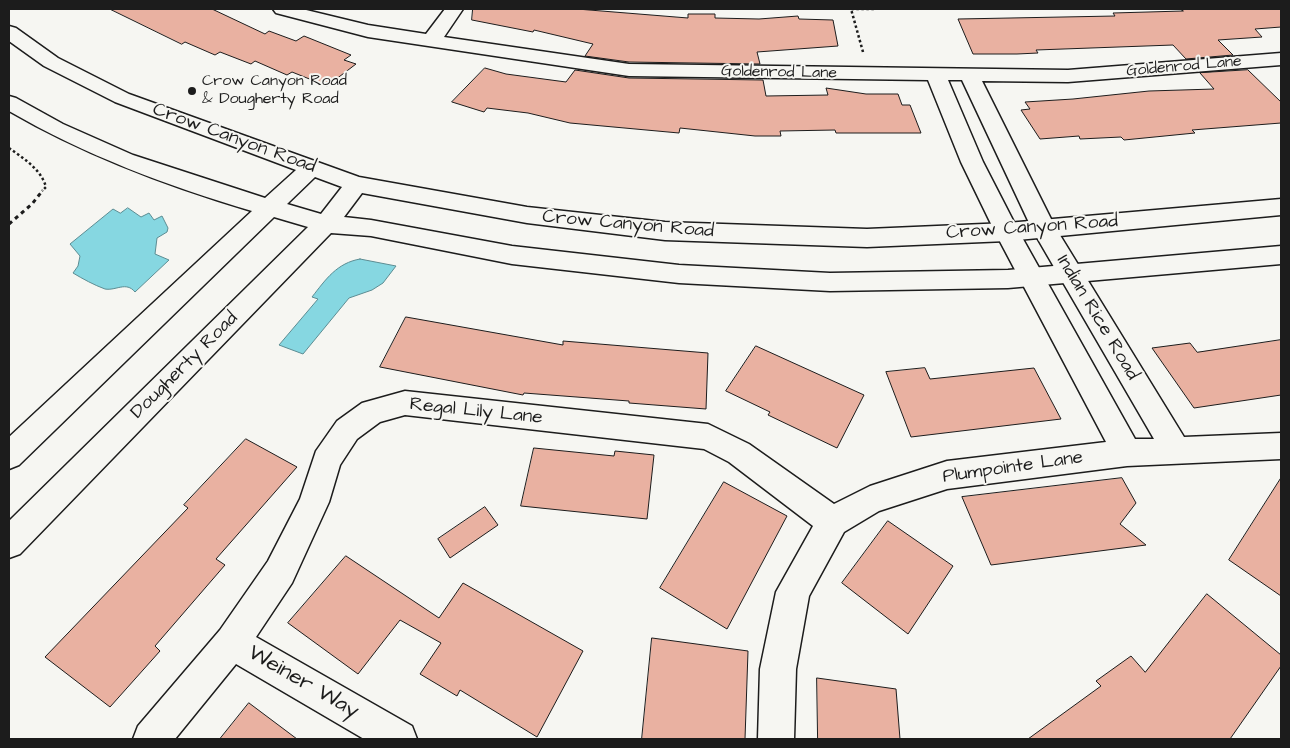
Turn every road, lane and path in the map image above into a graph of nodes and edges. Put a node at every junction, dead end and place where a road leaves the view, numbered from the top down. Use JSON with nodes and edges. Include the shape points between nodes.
{"nodes":[{"id":1,"x":282,"y":9,"type":"edge"},
{"id":2,"x":454,"y":9,"type":"edge"},
{"id":3,"x":875,"y":9,"type":"edge"},
{"id":4,"x":9,"y":32,"type":"edge"},
{"id":5,"x":431,"y":41,"type":"junction"},
{"id":6,"x":1281,"y":58,"type":"edge"},
{"id":7,"x":869,"y":75,"type":"junction"},
{"id":8,"x":936,"y":75,"type":"junction"},
{"id":9,"x":970,"y":76,"type":"junction"},
{"id":10,"x":9,"y":102,"type":"edge"},
{"id":11,"x":9,"y":148,"type":"edge"},
{"id":12,"x":311,"y":168,"type":"junction"},
{"id":13,"x":356,"y":184,"type":"junction"},
{"id":14,"x":270,"y":207,"type":"junction"},
{"id":15,"x":1281,"y":208,"type":"edge"},
{"id":16,"x":9,"y":224,"type":"edge"},
{"id":17,"x":326,"y":224,"type":"junction"},
{"id":18,"x":1044,"y":229,"type":"junction"},
{"id":19,"x":1007,"y":232,"type":"junction"},
{"id":20,"x":1281,"y":255,"type":"edge"},
{"id":21,"x":1070,"y":274,"type":"junction"},
{"id":22,"x":1030,"y":276,"type":"junction"},
{"id":23,"x":1281,"y":446,"type":"edge"},
{"id":24,"x":1176,"y":450,"type":"junction"},
{"id":25,"x":1127,"y":453,"type":"junction"},
{"id":26,"x":9,"y":456,"type":"edge"},
{"id":27,"x":833,"y":522,"type":"junction"},
{"id":28,"x":9,"y":543,"type":"edge"},
{"id":29,"x":232,"y":642,"type":"junction"},
{"id":30,"x":151,"y":739,"type":"edge"},
{"id":31,"x":399,"y":739,"type":"edge"},
{"id":32,"x":776,"y":739,"type":"edge"}],
"edges":[{"from":1,"to":5,"type":"main road","name":"Goldenrod Lane","via":[[368,31]]},
{"from":2,"to":5,"type":"main road"},
{"from":3,"to":7,"type":"path","via":[[851,9]]},
{"from":4,"to":12,"type":"main road","name":"Crow Canyon Road","via":[[51,62],[122,98]]},
{"from":5,"to":7,"type":"main road","name":"Goldenrod Lane","via":[[629,70]]},
{"from":6,"to":9,"type":"main road","name":"Goldenrod Lane","via":[[1068,76]]},
{"from":7,"to":8,"type":"main road","name":"Goldenrod Lane"},
{"from":8,"to":9,"type":"main road","name":"Goldenrod Lane"},
{"from":8,"to":19,"type":"main road","name":"Indian Rice Road","via":[[972,162]]},
{"from":9,"to":18,"type":"main road","name":"Indian Rice Road"},
{"from":10,"to":14,"type":"main road","via":[[56,130],[125,160]]},
{"from":11,"to":16,"type":"path","via":[[37,171],[46,187],[42,195]]},
{"from":12,"to":13,"type":"main road","name":"Crow Canyon Road"},
{"from":12,"to":14,"type":"main road"},
{"from":13,"to":17,"type":"main road","name":"Dougherty Road"},
{"from":13,"to":19,"type":"main road","name":"Crow Canyon Road","via":[[527,216],[665,230],[868,238]]},
{"from":14,"to":17,"type":"main road"},
{"from":14,"to":26,"type":"main road"},
{"from":15,"to":18,"type":"main road","name":"Crow Canyon Road"},
{"from":17,"to":22,"type":"main road","via":[[370,228],[512,255],[679,274],[830,282]]},
{"from":17,"to":28,"type":"main road","name":"Dougherty Road"},
{"from":18,"to":19,"type":"main road","name":"Crow Canyon Road"},
{"from":18,"to":21,"type":"main road","name":"Indian Rice Road"},
{"from":19,"to":22,"type":"main road","name":"Indian Rice Road"},
{"from":20,"to":21,"type":"main road"},
{"from":21,"to":22,"type":"main road"},
{"from":21,"to":24,"type":"main road","name":"Indian Rice Road"},
{"from":22,"to":25,"type":"main road","name":"Indian Rice Road"},
{"from":23,"to":24,"type":"main road","name":"Plumpointe Lane"},
{"from":24,"to":25,"type":"main road","name":"Plumpointe Lane"},
{"from":25,"to":27,"type":"main road","name":"Plumpointe Lane","via":[[947,475],[870,500]]},
{"from":27,"to":29,"type":"main road","name":"Regal Lily Lane","via":[[739,453],[708,437],[405,403],[372,412],[347,430],[327,460],[314,502],[280,572]]},
{"from":27,"to":32,"type":"main road","name":"Plumpointe Lane","via":[[793,592],[778,669]]},
{"from":29,"to":30,"type":"main road","name":"Regal Lily Lane"},
{"from":29,"to":31,"type":"main road","name":"Weiner Way"}]}
